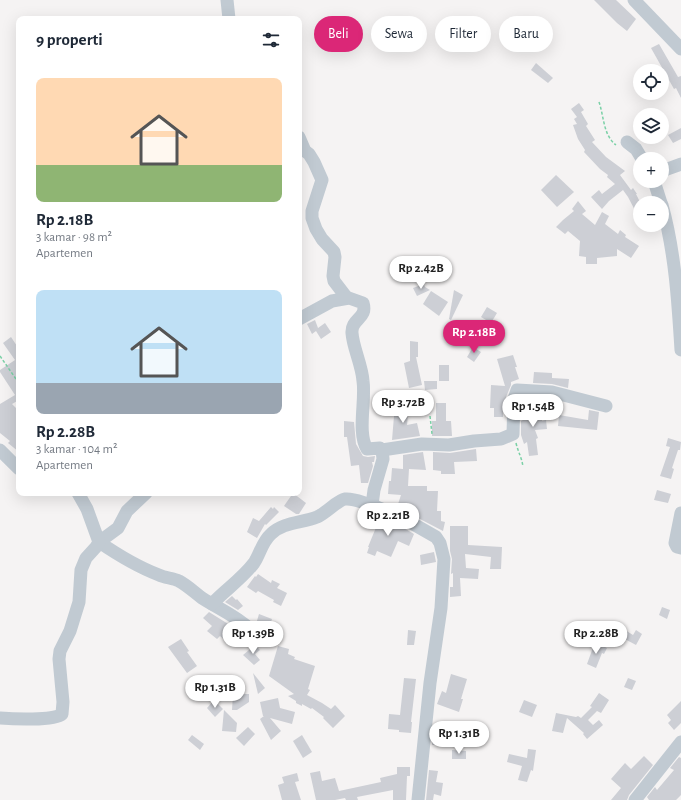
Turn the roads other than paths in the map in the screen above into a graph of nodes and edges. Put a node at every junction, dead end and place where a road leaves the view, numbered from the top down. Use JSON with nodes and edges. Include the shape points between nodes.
{"nodes":[{"id":1,"x":227,"y":0,"type":"edge"},
{"id":2,"x":634,"y":0,"type":"edge"},
{"id":3,"x":230,"y":16,"type":"edge"},
{"id":4,"x":681,"y":49,"type":"edge"},
{"id":5,"x":302,"y":144,"type":"edge"},
{"id":6,"x":623,"y":144,"type":"road end"},
{"id":7,"x":638,"y":152,"type":"edge"},
{"id":8,"x":681,"y":164,"type":"edge"},
{"id":9,"x":669,"y":168,"type":"edge"},
{"id":10,"x":668,"y":232,"type":"edge"},
{"id":11,"x":347,"y":298,"type":"junction"},
{"id":12,"x":302,"y":317,"type":"edge"},
{"id":13,"x":681,"y":350,"type":"edge"},
{"id":14,"x":606,"y":406,"type":"dead end"},
{"id":15,"x":0,"y":450,"type":"edge"},
{"id":16,"x":382,"y":450,"type":"junction"},
{"id":17,"x":16,"y":466,"type":"edge"},
{"id":18,"x":79,"y":496,"type":"edge"},
{"id":19,"x":143,"y":496,"type":"edge"},
{"id":20,"x":372,"y":506,"type":"junction"},
{"id":21,"x":681,"y":513,"type":"edge"},
{"id":22,"x":99,"y":542,"type":"junction"},
{"id":23,"x":681,"y":548,"type":"edge"},
{"id":24,"x":212,"y":604,"type":"junction"},
{"id":25,"x":251,"y":630,"type":"dead end"},
{"id":26,"x":0,"y":718,"type":"edge"},
{"id":27,"x":681,"y":742,"type":"edge"},
{"id":28,"x":418,"y":800,"type":"edge"},
{"id":29,"x":635,"y":800,"type":"edge"}],
"edges":[{"from":1,"to":3,"type":"street"},
{"from":2,"to":4,"type":"street"},
{"from":5,"to":11,"type":"street","via":[[322,180],[312,218],[322,239],[334,252],[334,281]]},
{"from":6,"to":7,"type":"street"},
{"from":8,"to":9,"type":"street"},
{"from":10,"to":13,"type":"street","via":[[676,286]]},
{"from":11,"to":12,"type":"street","via":[[332,301]]},
{"from":11,"to":16,"type":"street","via":[[363,303],[365,309],[354,324],[352,332],[363,381],[362,432],[365,446],[370,450]]},
{"from":14,"to":16,"type":"street","via":[[552,392],[517,390],[514,399],[513,434],[501,439]]},
{"from":15,"to":17,"type":"street"},
{"from":16,"to":20,"type":"street","via":[[383,459]]},
{"from":18,"to":22,"type":"street"},
{"from":19,"to":22,"type":"street","via":[[127,511],[118,528]]},
{"from":20,"to":24,"type":"street","via":[[351,498],[342,500],[316,517],[277,529],[270,534],[254,563],[242,577]]},
{"from":20,"to":28,"type":"street","via":[[401,517],[436,537],[444,559],[441,608],[430,683]]},
{"from":21,"to":23,"type":"street","via":[[675,543]]},
{"from":22,"to":24,"type":"street","via":[[144,568],[180,582]]},
{"from":22,"to":26,"type":"street","via":[[86,558],[81,570],[79,602],[70,631],[60,651],[62,714],[59,717],[48,718]]},
{"from":24,"to":25,"type":"street","via":[[236,616]]},
{"from":27,"to":29,"type":"street"}]}
